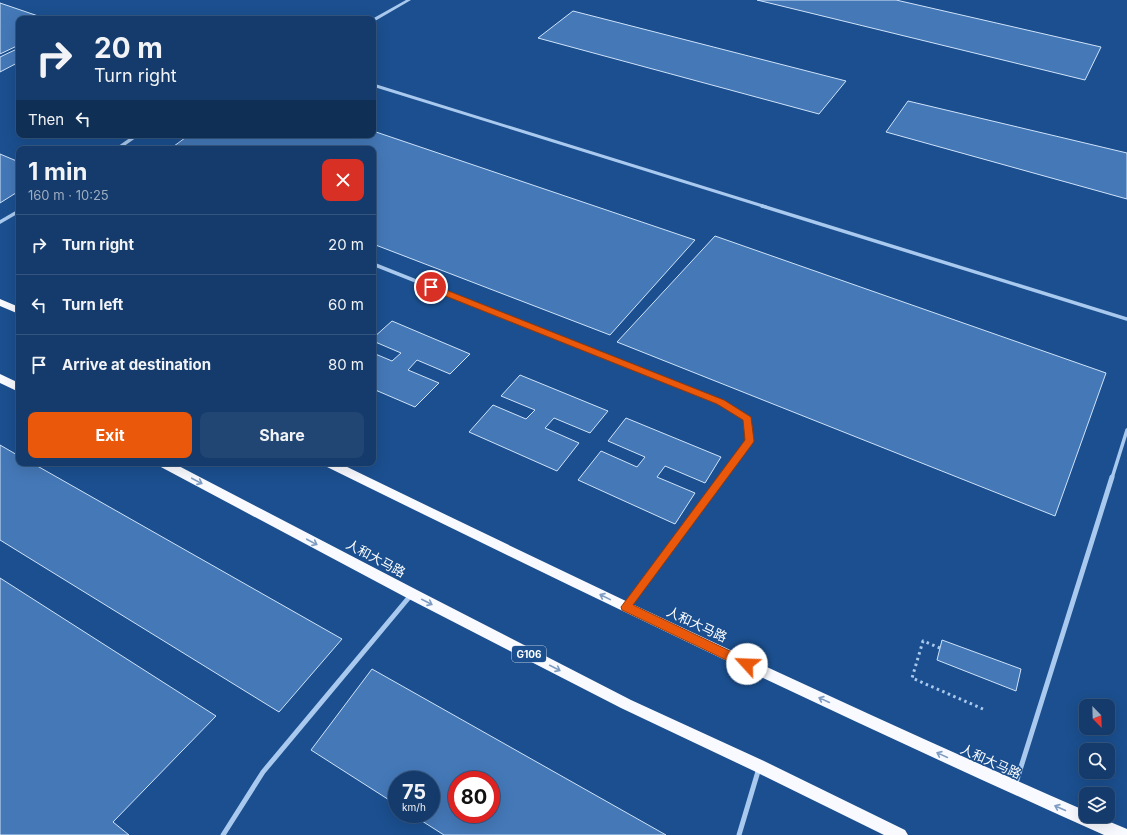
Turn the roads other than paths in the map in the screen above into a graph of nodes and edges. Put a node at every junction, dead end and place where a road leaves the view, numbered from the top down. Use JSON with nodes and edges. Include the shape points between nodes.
{"nodes":[{"id":1,"x":410,"y":0,"type":"edge"},
{"id":2,"x":376,"y":18,"type":"edge"},
{"id":3,"x":376,"y":85,"type":"edge"},
{"id":4,"x":133,"y":138,"type":"edge"},
{"id":5,"x":122,"y":146,"type":"edge"},
{"id":6,"x":16,"y":213,"type":"edge"},
{"id":7,"x":0,"y":222,"type":"edge"},
{"id":8,"x":376,"y":265,"type":"edge"},
{"id":9,"x":0,"y":302,"type":"edge"},
{"id":10,"x":16,"y":310,"type":"edge"},
{"id":11,"x":1127,"y":319,"type":"edge"},
{"id":12,"x":0,"y":378,"type":"edge"},
{"id":13,"x":16,"y":386,"type":"edge"},
{"id":14,"x":1127,"y":430,"type":"edge"},
{"id":15,"x":169,"y":466,"type":"edge"},
{"id":16,"x":335,"y":466,"type":"edge"},
{"id":17,"x":412,"y":594,"type":"junction"},
{"id":18,"x":626,"y":607,"type":"junction"},
{"id":19,"x":759,"y":766,"type":"junction"},
{"id":20,"x":1015,"y":788,"type":"junction"},
{"id":21,"x":223,"y":835,"type":"edge"},
{"id":22,"x":739,"y":835,"type":"edge"},
{"id":23,"x":900,"y":835,"type":"edge"},
{"id":24,"x":1122,"y":835,"type":"edge"}],
"edges":[{"from":1,"to":2,"type":"street"},
{"from":3,"to":11,"type":"street"},
{"from":4,"to":5,"type":"street"},
{"from":6,"to":7,"type":"street"},
{"from":8,"to":18,"type":"street","via":[[720,402],[747,419],[749,441]]},
{"from":9,"to":10,"type":"highway"},
{"from":12,"to":13,"type":"highway"},
{"from":14,"to":20,"type":"street"},
{"from":15,"to":17,"type":"highway","name":"人和大马路","number":"G106","one_way":true},
{"from":18,"to":16,"type":"highway","name":"人和大马路","one_way":true},
{"from":17,"to":19,"type":"highway","name":"人和大马路","number":"G106","one_way":true,"via":[[626,704]]},
{"from":17,"to":21,"type":"street","via":[[263,772]]},
{"from":20,"to":18,"type":"highway","name":"人和大马路","one_way":true},
{"from":19,"to":22,"type":"street"},
{"from":19,"to":23,"type":"highway","name":"人和大马路","number":"G106"},
{"from":24,"to":20,"type":"highway","name":"人和大马路","one_way":true}]}
